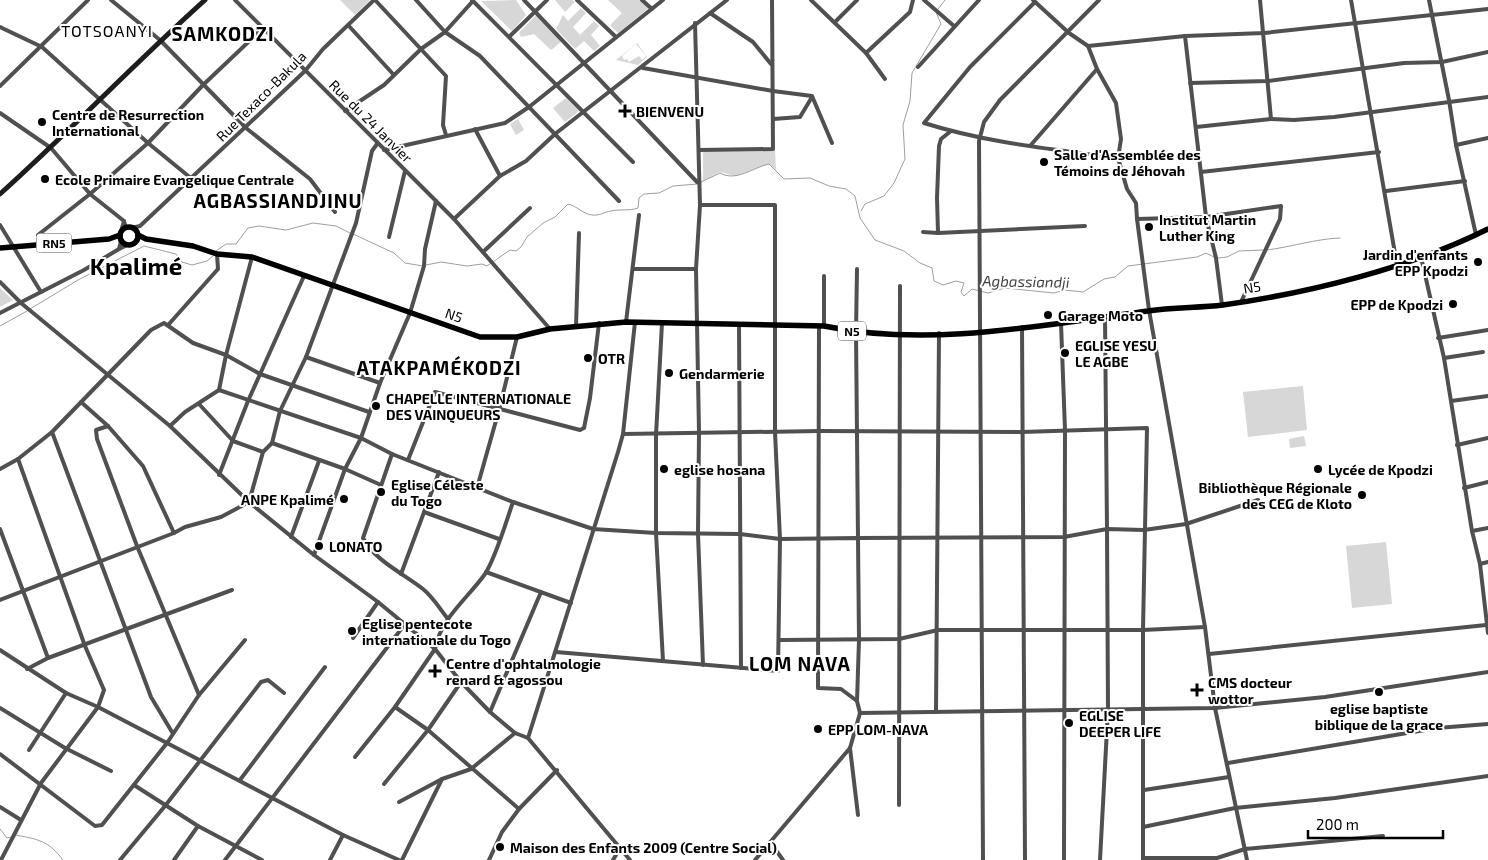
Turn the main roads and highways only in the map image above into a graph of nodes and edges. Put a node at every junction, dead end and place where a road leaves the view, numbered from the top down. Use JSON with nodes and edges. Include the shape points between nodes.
{"nodes":[{"id":1,"x":205,"y":0,"type":"edge"},
{"id":2,"x":0,"y":194,"type":"edge"},
{"id":3,"x":1486,"y":231,"type":"edge"},
{"id":4,"x":138,"y":235,"type":"junction"},
{"id":5,"x":146,"y":239,"type":"junction"},
{"id":6,"x":123,"y":240,"type":"junction"},
{"id":7,"x":136,"y":242,"type":"junction"},
{"id":8,"x":0,"y":248,"type":"edge"}],
"edges":[{"from":1,"to":2,"type":"main road"},
{"from":3,"to":5,"type":"main road","name":"N5","number":"N5","via":[[1397,265],[1316,288],[1222,305],[1149,310],[979,334],[856,332],[822,326],[777,324],[626,322],[576,326],[517,337],[480,337],[252,257],[215,254],[193,246]]},
{"from":4,"to":5,"type":"main road","number":"N5"},
{"from":4,"to":6,"type":"main road","via":[[127,226]]},
{"from":4,"to":7,"type":"main road"},
{"from":5,"to":7,"type":"main road","number":"N5"},
{"from":6,"to":7,"type":"main road"},
{"from":6,"to":8,"type":"main road","name":"RN5","number":"RN5","via":[[109,238]]}]}
